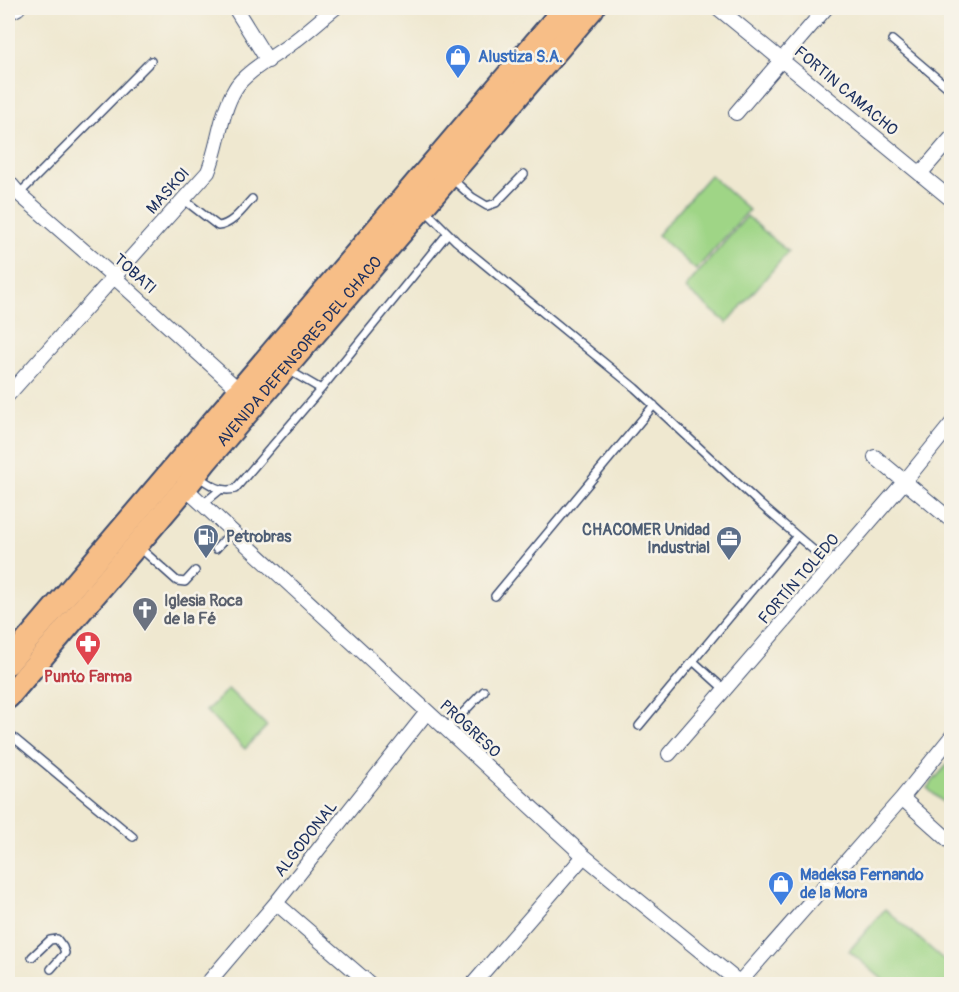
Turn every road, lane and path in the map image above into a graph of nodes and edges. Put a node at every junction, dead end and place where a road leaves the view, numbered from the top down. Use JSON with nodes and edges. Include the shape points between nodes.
{"nodes":[{"id":1,"x":18,"y":8,"type":"edge"},
{"id":2,"x":235,"y":8,"type":"edge"},
{"id":3,"x":335,"y":8,"type":"edge"},
{"id":4,"x":566,"y":8,"type":"edge"},
{"id":5,"x":593,"y":8,"type":"edge"},
{"id":6,"x":718,"y":8,"type":"edge"},
{"id":7,"x":826,"y":8,"type":"edge"},
{"id":8,"x":8,"y":13,"type":"edge"},
{"id":9,"x":892,"y":40,"type":"dead end"},
{"id":10,"x":782,"y":60,"type":"junction"},
{"id":11,"x":151,"y":61,"type":"dead end"},
{"id":12,"x":268,"y":61,"type":"junction"},
{"id":13,"x":951,"y":91,"type":"edge"},
{"id":14,"x":736,"y":113,"type":"dead end"},
{"id":15,"x":951,"y":137,"type":"edge"},
{"id":16,"x":524,"y":174,"type":"dead end"},
{"id":17,"x":920,"y":174,"type":"junction"},
{"id":18,"x":449,"y":177,"type":"junction"},
{"id":19,"x":8,"y":182,"type":"edge"},
{"id":20,"x":19,"y":194,"type":"junction"},
{"id":21,"x":183,"y":199,"type":"junction"},
{"id":22,"x":252,"y":199,"type":"dead end"},
{"id":23,"x":951,"y":200,"type":"edge"},
{"id":24,"x":423,"y":207,"type":"junction"},
{"id":25,"x":448,"y":233,"type":"junction"},
{"id":26,"x":113,"y":276,"type":"junction"},
{"id":27,"x":285,"y":368,"type":"junction"},
{"id":28,"x":321,"y":389,"type":"junction"},
{"id":29,"x":240,"y":391,"type":"junction"},
{"id":30,"x":8,"y":395,"type":"edge"},
{"id":31,"x":654,"y":405,"type":"junction"},
{"id":32,"x":951,"y":423,"type":"edge"},
{"id":33,"x":875,"y":457,"type":"dead end"},
{"id":34,"x":190,"y":481,"type":"junction"},
{"id":35,"x":905,"y":481,"type":"junction"},
{"id":36,"x":220,"y":490,"type":"junction"},
{"id":37,"x":203,"y":504,"type":"junction"},
{"id":38,"x":951,"y":520,"type":"edge"},
{"id":39,"x":232,"y":531,"type":"junction"},
{"id":40,"x":797,"y":536,"type":"junction"},
{"id":41,"x":137,"y":546,"type":"junction"},
{"id":42,"x":216,"y":549,"type":"dead end"},
{"id":43,"x":832,"y":566,"type":"junction"},
{"id":44,"x":195,"y":571,"type":"dead end"},
{"id":45,"x":495,"y":597,"type":"dead end"},
{"id":46,"x":693,"y":661,"type":"junction"},
{"id":47,"x":8,"y":663,"type":"edge"},
{"id":48,"x":725,"y":690,"type":"junction"},
{"id":49,"x":484,"y":691,"type":"dead end"},
{"id":50,"x":8,"y":697,"type":"edge"},
{"id":51,"x":427,"y":712,"type":"junction"},
{"id":52,"x":639,"y":726,"type":"dead end"},
{"id":53,"x":445,"y":728,"type":"junction"},
{"id":54,"x":8,"y":734,"type":"edge"},
{"id":55,"x":951,"y":736,"type":"edge"},
{"id":56,"x":669,"y":754,"type":"dead end"},
{"id":57,"x":902,"y":798,"type":"junction"},
{"id":58,"x":133,"y":837,"type":"dead end"},
{"id":59,"x":951,"y":843,"type":"edge"},
{"id":60,"x":584,"y":856,"type":"junction"},
{"id":61,"x":276,"y":903,"type":"junction"},
{"id":62,"x":32,"y":957,"type":"dead end"},
{"id":63,"x":51,"y":969,"type":"dead end"},
{"id":64,"x":207,"y":984,"type":"edge"},
{"id":65,"x":370,"y":984,"type":"edge"},
{"id":66,"x":473,"y":984,"type":"edge"},
{"id":67,"x":739,"y":984,"type":"edge"}],
"edges":[{"from":1,"to":8,"type":"street"},
{"from":2,"to":12,"type":"street"},
{"from":3,"to":12,"type":"street","name":"MASKOI"},
{"from":4,"to":29,"type":"highway","name":"AVENIDA DEFENSORES DEL CHACO"},
{"from":5,"to":18,"type":"highway","name":"AVENIDA DEFENSORES DEL CHACO"},
{"from":6,"to":10,"type":"street","name":"FORTIN CAMACHO"},
{"from":7,"to":10,"type":"street"},
{"from":9,"to":13,"type":"lane"},
{"from":10,"to":14,"type":"street"},
{"from":10,"to":17,"type":"street","name":"FORTIN CAMACHO"},
{"from":11,"to":20,"type":"lane"},
{"from":12,"to":21,"type":"street","name":"MASKOI","via":[[236,86],[208,172]]},
{"from":15,"to":17,"type":"street"},
{"from":16,"to":18,"type":"lane","via":[[496,203],[487,206]]},
{"from":17,"to":23,"type":"street","name":"FORTIN CAMACHO"},
{"from":18,"to":24,"type":"highway","name":"AVENIDA DEFENSORES DEL CHACO"},
{"from":19,"to":20,"type":"street","name":"TOBATI"},
{"from":20,"to":26,"type":"street","name":"TOBATI"},
{"from":21,"to":22,"type":"lane","via":[[218,226],[224,226]]},
{"from":21,"to":26,"type":"street","name":"MASKOI"},
{"from":24,"to":25,"type":"lane"},
{"from":24,"to":27,"type":"highway","name":"AVENIDA DEFENSORES DEL CHACO"},
{"from":25,"to":28,"type":"lane"},
{"from":25,"to":31,"type":"lane"},
{"from":26,"to":29,"type":"street","name":"TOBATI"},
{"from":26,"to":30,"type":"street","name":"MASKOI"},
{"from":27,"to":28,"type":"lane"},
{"from":27,"to":34,"type":"highway","name":"AVENIDA DEFENSORES DEL CHACO"},
{"from":28,"to":36,"type":"lane","via":[[235,489]]},
{"from":29,"to":47,"type":"highway","name":"AVENIDA DEFENSORES DEL CHACO"},
{"from":31,"to":40,"type":"lane"},
{"from":31,"to":45,"type":"lane"},
{"from":32,"to":35,"type":"street","name":"FORTÍN TOLEDO"},
{"from":33,"to":35,"type":"street"},
{"from":34,"to":36,"type":"lane"},
{"from":34,"to":37,"type":"street","name":"PROGRESO"},
{"from":34,"to":41,"type":"highway","name":"AVENIDA DEFENSORES DEL CHACO"},
{"from":35,"to":38,"type":"street"},
{"from":35,"to":43,"type":"street","name":"FORTÍN TOLEDO"},
{"from":36,"to":37,"type":"lane"},
{"from":37,"to":39,"type":"street","name":"PROGRESO"},
{"from":39,"to":42,"type":"lane"},
{"from":39,"to":51,"type":"street","name":"PROGRESO"},
{"from":40,"to":43,"type":"lane"},
{"from":40,"to":46,"type":"lane"},
{"from":41,"to":44,"type":"lane","via":[[177,581],[185,582]]},
{"from":41,"to":50,"type":"highway","name":"AVENIDA DEFENSORES DEL CHACO"},
{"from":43,"to":48,"type":"street","name":"FORTÍN TOLEDO"},
{"from":46,"to":48,"type":"lane"},
{"from":46,"to":52,"type":"lane"},
{"from":48,"to":56,"type":"street","name":"FORTÍN TOLEDO"},
{"from":49,"to":53,"type":"lane"},
{"from":51,"to":53,"type":"street","name":"PROGRESO"},
{"from":51,"to":61,"type":"street","name":"ALGODONAL"},
{"from":53,"to":60,"type":"street","name":"PROGRESO"},
{"from":54,"to":58,"type":"lane"},
{"from":55,"to":57,"type":"street"},
{"from":57,"to":59,"type":"street"},
{"from":57,"to":67,"type":"street"},
{"from":60,"to":66,"type":"street"},
{"from":60,"to":67,"type":"street","name":"PROGRESO"},
{"from":61,"to":64,"type":"street","name":"ALGODONAL"},
{"from":61,"to":65,"type":"street"},
{"from":62,"to":63,"type":"lane","via":[[50,939],[57,939],[65,953]]}]}
